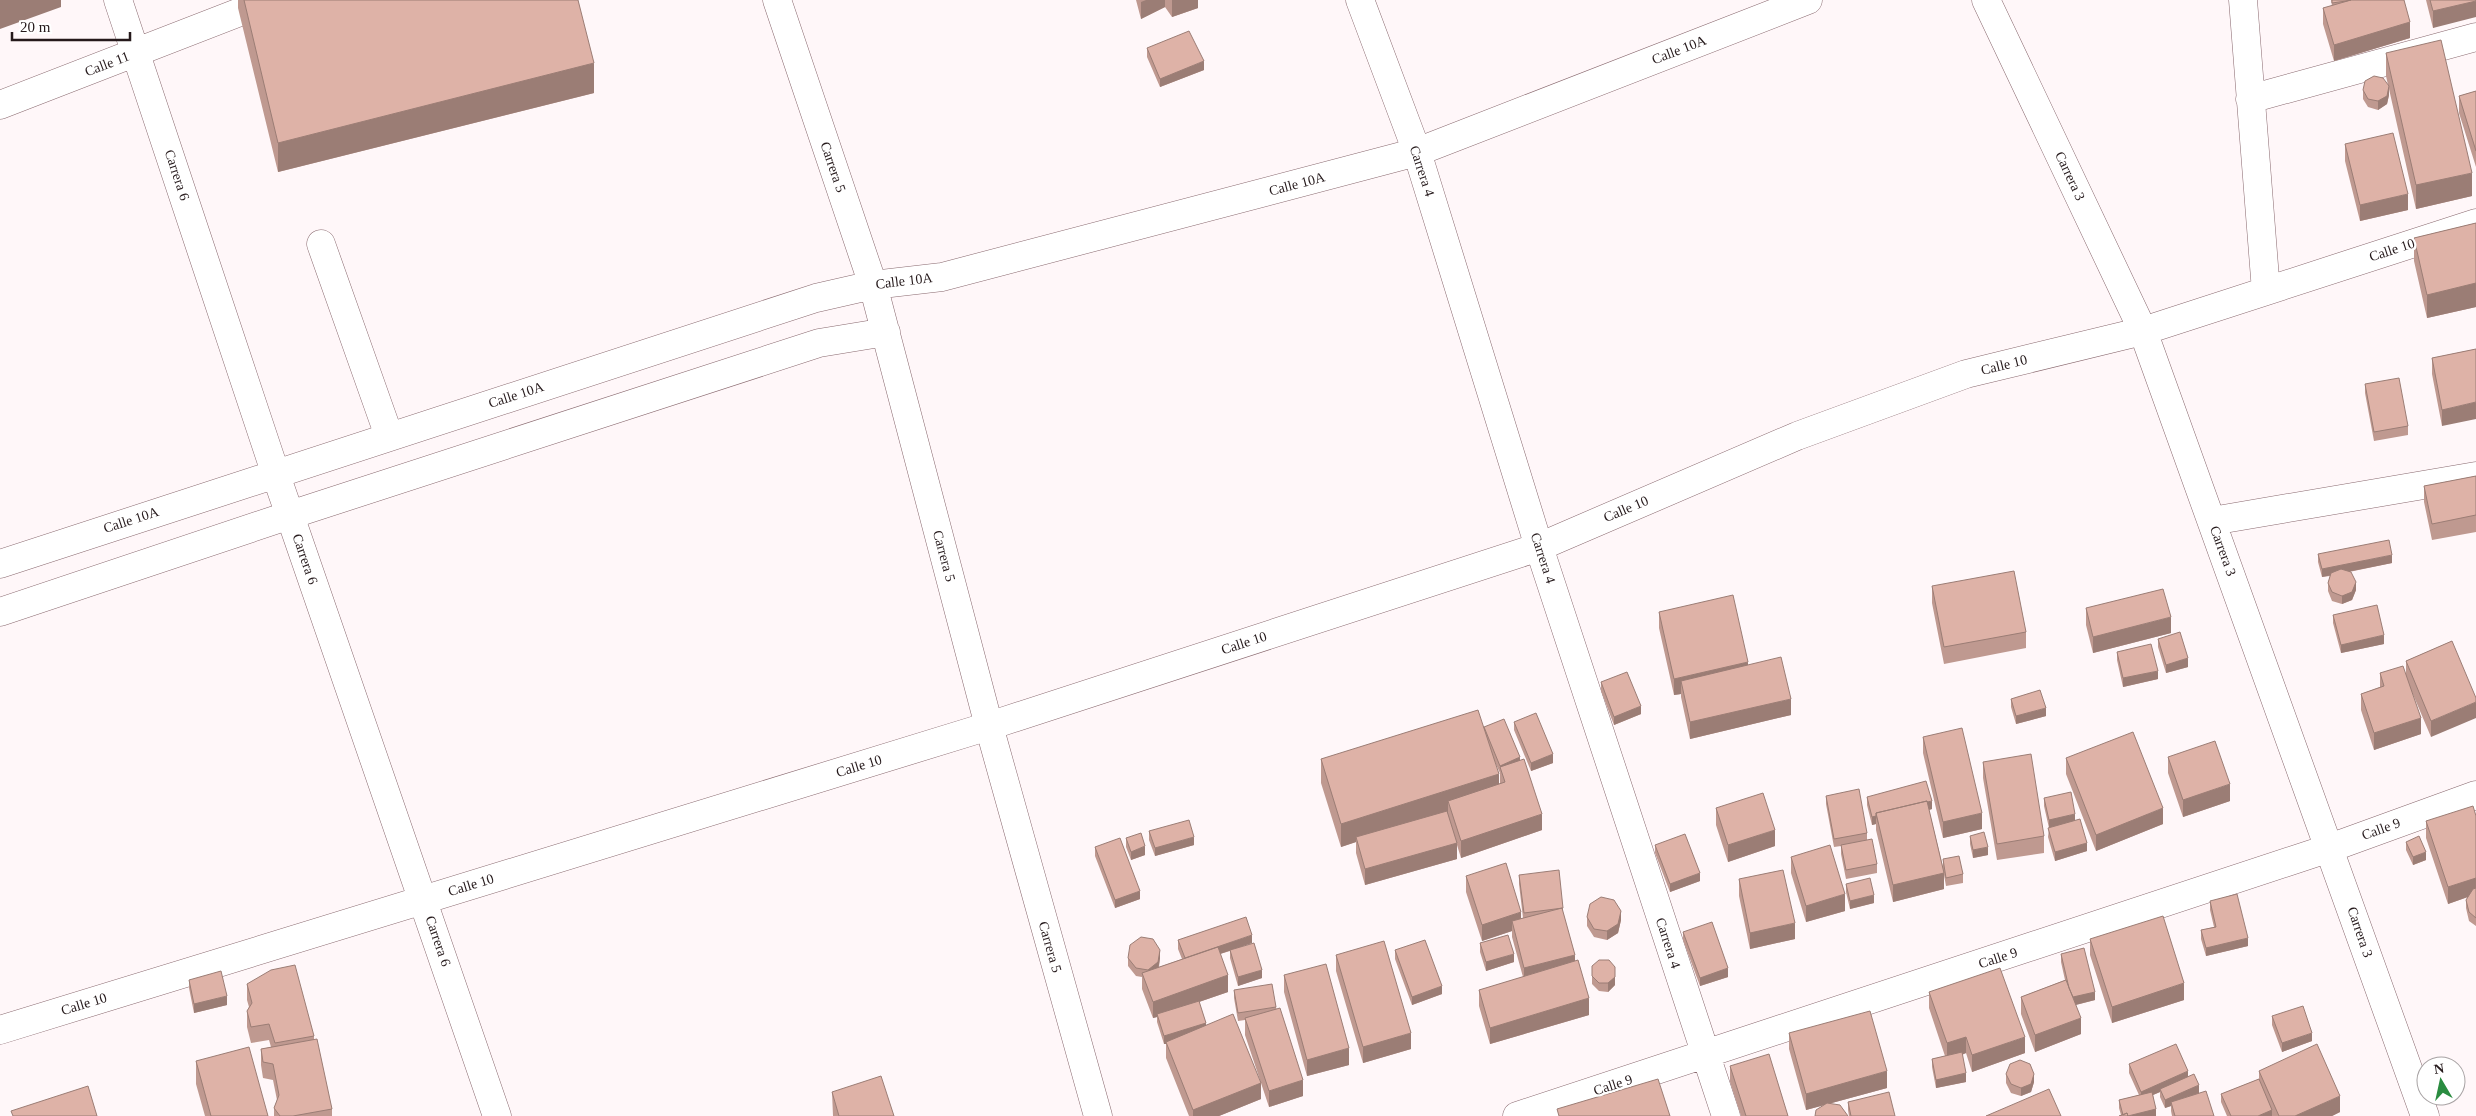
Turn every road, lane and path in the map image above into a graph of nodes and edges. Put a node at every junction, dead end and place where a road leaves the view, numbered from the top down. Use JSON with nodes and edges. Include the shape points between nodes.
{"nodes":[{"id":1,"x":118,"y":0,"type":"edge"},
{"id":2,"x":271,"y":0,"type":"edge"},
{"id":3,"x":777,"y":0,"type":"edge"},
{"id":4,"x":1360,"y":0,"type":"edge"},
{"id":5,"x":1808,"y":0,"type":"edge"},
{"id":6,"x":1986,"y":0,"type":"edge"},
{"id":7,"x":2243,"y":0,"type":"edge"},
{"id":8,"x":2476,"y":37,"type":"edge"},
{"id":9,"x":136,"y":52,"type":"junction"},
{"id":10,"x":2250,"y":99,"type":"junction"},
{"id":11,"x":0,"y":105,"type":"edge"},
{"id":12,"x":1417,"y":152,"type":"junction"},
{"id":13,"x":2476,"y":223,"type":"edge"},
{"id":14,"x":321,"y":244,"type":"dead end"},
{"id":15,"x":873,"y":285,"type":"junction"},
{"id":16,"x":2266,"y":291,"type":"junction"},
{"id":17,"x":2143,"y":331,"type":"junction"},
{"id":18,"x":886,"y":332,"type":"junction"},
{"id":19,"x":389,"y":436,"type":"junction"},
{"id":20,"x":275,"y":472,"type":"junction"},
{"id":21,"x":2476,"y":476,"type":"edge"},
{"id":22,"x":290,"y":515,"type":"junction"},
{"id":23,"x":2212,"y":521,"type":"junction"},
{"id":24,"x":1539,"y":547,"type":"junction"},
{"id":25,"x":0,"y":564,"type":"edge"},
{"id":26,"x":0,"y":612,"type":"edge"},
{"id":27,"x":989,"y":726,"type":"junction"},
{"id":28,"x":2476,"y":795,"type":"edge"},
{"id":29,"x":2330,"y":848,"type":"junction"},
{"id":30,"x":424,"y":900,"type":"junction"},
{"id":31,"x":0,"y":1030,"type":"edge"},
{"id":32,"x":1705,"y":1056,"type":"junction"},
{"id":33,"x":497,"y":1116,"type":"edge"},
{"id":34,"x":1098,"y":1116,"type":"edge"},
{"id":35,"x":1517,"y":1116,"type":"edge"},
{"id":36,"x":1726,"y":1116,"type":"edge"},
{"id":37,"x":2425,"y":1116,"type":"edge"}],
"edges":[{"from":1,"to":9,"type":"street","name":"Carrera 6"},
{"from":2,"to":9,"type":"street","name":"Calle 11"},
{"from":3,"to":15,"type":"street","name":"Carrera 5"},
{"from":4,"to":12,"type":"street","name":"Carrera 4"},
{"from":5,"to":12,"type":"street","name":"Calle 10A"},
{"from":6,"to":17,"type":"street","name":"Carrera 3"},
{"from":7,"to":10,"type":"street"},
{"from":8,"to":10,"type":"street"},
{"from":9,"to":11,"type":"street","name":"Calle 11"},
{"from":9,"to":20,"type":"street","name":"Carrera 6"},
{"from":10,"to":16,"type":"street"},
{"from":12,"to":15,"type":"street","name":"Calle 10A","via":[[942,277]]},
{"from":12,"to":24,"type":"street","name":"Carrera 4"},
{"from":13,"to":16,"type":"street","name":"Calle 10"},
{"from":14,"to":19,"type":"street"},
{"from":15,"to":18,"type":"street","name":"Carrera 5"},
{"from":15,"to":19,"type":"street","name":"Calle 10A","via":[[816,298]]},
{"from":16,"to":17,"type":"street","name":"Calle 10"},
{"from":17,"to":23,"type":"street","name":"Carrera 3"},
{"from":17,"to":24,"type":"street","name":"Calle 10","via":[[1966,374],[1797,436]]},
{"from":18,"to":22,"type":"street","via":[[819,343]]},
{"from":18,"to":27,"type":"street","name":"Carrera 5"},
{"from":19,"to":20,"type":"street","name":"Calle 10A"},
{"from":20,"to":22,"type":"street","name":"Carrera 6"},
{"from":20,"to":25,"type":"street","name":"Calle 10A"},
{"from":21,"to":23,"type":"street"},
{"from":22,"to":26,"type":"street"},
{"from":22,"to":30,"type":"street","name":"Carrera 6"},
{"from":23,"to":29,"type":"street","name":"Carrera 3"},
{"from":24,"to":27,"type":"street","name":"Calle 10"},
{"from":24,"to":32,"type":"street","name":"Carrera 4"},
{"from":27,"to":30,"type":"street","name":"Calle 10"},
{"from":27,"to":34,"type":"street","name":"Carrera 5"},
{"from":28,"to":29,"type":"street","name":"Calle 9"},
{"from":29,"to":32,"type":"street","name":"Calle 9"},
{"from":29,"to":37,"type":"street","name":"Carrera 3"},
{"from":30,"to":31,"type":"street","name":"Calle 10"},
{"from":30,"to":33,"type":"street","name":"Carrera 6"},
{"from":32,"to":35,"type":"street","name":"Calle 9"},
{"from":32,"to":36,"type":"street","name":"Carrera 4"}]}
